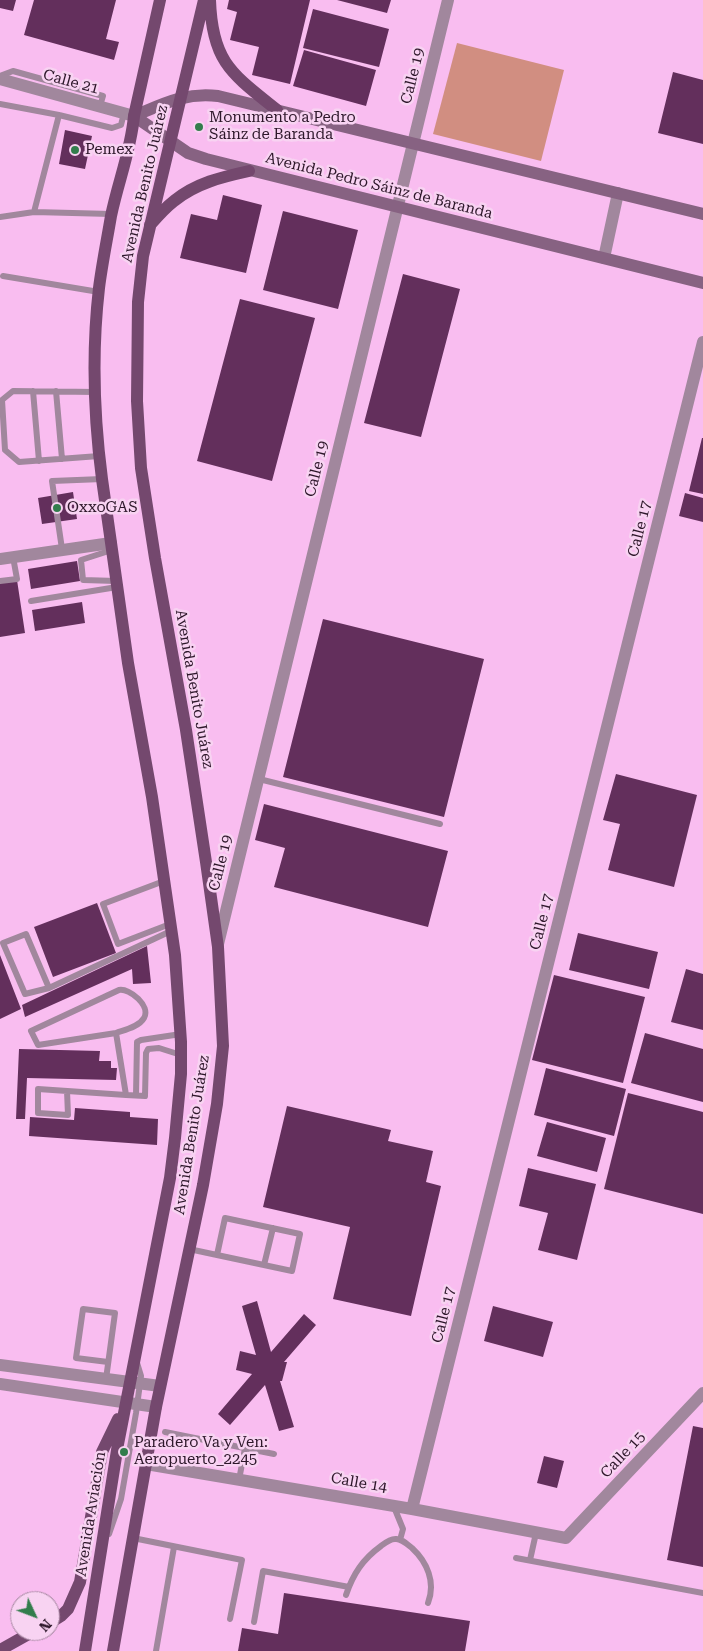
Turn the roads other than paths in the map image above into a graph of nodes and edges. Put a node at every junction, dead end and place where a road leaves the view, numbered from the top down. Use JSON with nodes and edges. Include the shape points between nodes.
{"nodes":[{"id":1,"x":160,"y":0,"type":"edge"},
{"id":2,"x":204,"y":0,"type":"edge"},
{"id":3,"x":210,"y":0,"type":"edge"},
{"id":4,"x":448,"y":0,"type":"edge"},
{"id":5,"x":0,"y":78,"type":"edge"},
{"id":6,"x":182,"y":97,"type":"junction"},
{"id":7,"x":0,"y":104,"type":"edge"},
{"id":8,"x":277,"y":110,"type":"junction"},
{"id":9,"x":129,"y":114,"type":"junction"},
{"id":10,"x":59,"y":115,"type":"junction"},
{"id":11,"x":170,"y":142,"type":"junction"},
{"id":12,"x":413,"y":143,"type":"junction"},
{"id":13,"x":249,"y":171,"type":"junction"},
{"id":14,"x":618,"y":193,"type":"junction"},
{"id":15,"x":398,"y":207,"type":"junction"},
{"id":16,"x":34,"y":212,"type":"junction"},
{"id":17,"x":111,"y":214,"type":"junction"},
{"id":18,"x":703,"y":214,"type":"edge"},
{"id":19,"x":0,"y":218,"type":"edge"},
{"id":20,"x":150,"y":225,"type":"junction"},
{"id":21,"x":604,"y":258,"type":"junction"},
{"id":22,"x":3,"y":276,"type":"dead end"},
{"id":23,"x":703,"y":283,"type":"edge"},
{"id":24,"x":99,"y":292,"type":"junction"},
{"id":25,"x":703,"y":342,"type":"edge"},
{"id":26,"x":33,"y":391,"type":"junction"},
{"id":27,"x":56,"y":392,"type":"junction"},
{"id":28,"x":96,"y":392,"type":"junction"},
{"id":29,"x":99,"y":456,"type":"junction"},
{"id":30,"x":62,"y":459,"type":"junction"},
{"id":31,"x":39,"y":460,"type":"junction"},
{"id":32,"x":102,"y":479,"type":"junction"},
{"id":33,"x":111,"y":546,"type":"junction"},
{"id":34,"x":62,"y":549,"type":"junction"},
{"id":35,"x":13,"y":557,"type":"junction"},
{"id":36,"x":0,"y":559,"type":"edge"},
{"id":37,"x":0,"y":582,"type":"edge"},
{"id":38,"x":117,"y":584,"type":"junction"},
{"id":39,"x":31,"y":601,"type":"dead end"},
{"id":40,"x":259,"y":778,"type":"junction"},
{"id":41,"x":440,"y":824,"type":"dead end"},
{"id":42,"x":164,"y":881,"type":"junction"},
{"id":43,"x":171,"y":928,"type":"junction"},
{"id":44,"x":218,"y":947,"type":"junction"},
{"id":45,"x":49,"y":988,"type":"junction"},
{"id":46,"x":116,"y":1034,"type":"junction"},
{"id":47,"x":181,"y":1034,"type":"junction"},
{"id":48,"x":181,"y":1055,"type":"junction"},
{"id":49,"x":67,"y":1091,"type":"junction"},
{"id":50,"x":126,"y":1095,"type":"junction"},
{"id":51,"x":136,"y":1095,"type":"junction"},
{"id":52,"x":273,"y":1228,"type":"junction"},
{"id":53,"x":189,"y":1249,"type":"junction"},
{"id":54,"x":216,"y":1256,"type":"junction"},
{"id":55,"x":264,"y":1266,"type":"junction"},
{"id":56,"x":108,"y":1362,"type":"junction"},
{"id":57,"x":0,"y":1365,"type":"edge"},
{"id":58,"x":36,"y":1370,"type":"junction"},
{"id":59,"x":106,"y":1379,"type":"junction"},
{"id":60,"x":135,"y":1382,"type":"junction"},
{"id":61,"x":0,"y":1384,"type":"edge"},
{"id":62,"x":160,"y":1386,"type":"junction"},
{"id":63,"x":33,"y":1389,"type":"junction"},
{"id":64,"x":703,"y":1394,"type":"edge"},
{"id":65,"x":131,"y":1404,"type":"junction"},
{"id":66,"x":156,"y":1407,"type":"junction"},
{"id":67,"x":165,"y":1432,"type":"dead end"},
{"id":68,"x":245,"y":1448,"type":"junction"},
{"id":69,"x":274,"y":1454,"type":"dead end"},
{"id":70,"x":146,"y":1464,"type":"junction"},
{"id":71,"x":238,"y":1480,"type":"junction"},
{"id":72,"x":394,"y":1506,"type":"junction"},
{"id":73,"x":412,"y":1509,"type":"junction"},
{"id":74,"x":536,"y":1533,"type":"junction"},
{"id":75,"x":133,"y":1538,"type":"junction"},
{"id":76,"x":566,"y":1538,"type":"joint"},
{"id":77,"x":400,"y":1540,"type":"junction"},
{"id":78,"x":174,"y":1547,"type":"junction"},
{"id":79,"x":516,"y":1558,"type":"dead end"},
{"id":80,"x":530,"y":1560,"type":"junction"},
{"id":81,"x":126,"y":1577,"type":"junction"},
{"id":82,"x":349,"y":1587,"type":"junction"},
{"id":83,"x":703,"y":1593,"type":"edge"},
{"id":84,"x":346,"y":1595,"type":"dead end"},
{"id":85,"x":428,"y":1603,"type":"dead end"},
{"id":86,"x":60,"y":1617,"type":"edge"},
{"id":87,"x":230,"y":1618,"type":"dead end"},
{"id":88,"x":254,"y":1622,"type":"dead end"},
{"id":89,"x":16,"y":1641,"type":"edge"},
{"id":90,"x":0,"y":1650,"type":"edge"},
{"id":91,"x":86,"y":1651,"type":"edge"},
{"id":92,"x":105,"y":1651,"type":"edge"},
{"id":93,"x":113,"y":1651,"type":"edge"},
{"id":94,"x":156,"y":1651,"type":"edge"}],
"edges":[{"from":1,"to":9,"type":"main road","name":"Avenida Benito Juárez"},
{"from":2,"to":6,"type":"main road","name":"Avenida Benito Juárez"},
{"from":3,"to":8,"type":"main road","via":[[214,38],[225,63],[242,82]]},
{"from":4,"to":12,"type":"street","name":"Calle 19"},
{"from":5,"to":9,"type":"street","name":"Calle 21"},
{"from":6,"to":8,"type":"street","via":[[218,96]]},
{"from":6,"to":9,"type":"street"},
{"from":6,"to":11,"type":"main road","name":"Avenida Benito Juárez"},
{"from":7,"to":10,"type":"lane"},
{"from":8,"to":12,"type":"street"},
{"from":9,"to":10,"type":"lane","via":[[121,125],[112,128]]},
{"from":9,"to":11,"type":"street","name":"Avenida Pedro Sáinz de Baranda"},
{"from":9,"to":17,"type":"main road","name":"Avenida Benito Juárez","via":[[132,131]]},
{"from":10,"to":16,"type":"lane"},
{"from":11,"to":13,"type":"street","name":"Avenida Pedro Sáinz de Baranda","via":[[188,153]]},
{"from":11,"to":20,"type":"main road","name":"Avenida Benito Juárez"},
{"from":12,"to":14,"type":"street"},
{"from":12,"to":15,"type":"street","name":"Calle 19"},
{"from":13,"to":15,"type":"street","name":"Avenida Pedro Sáinz de Baranda"},
{"from":13,"to":20,"type":"main road","via":[[192,188],[173,201]]},
{"from":14,"to":18,"type":"street"},
{"from":14,"to":21,"type":"street"},
{"from":15,"to":21,"type":"street","name":"Avenida Pedro Sáinz de Baranda"},
{"from":15,"to":40,"type":"street","name":"Calle 19"},
{"from":16,"to":17,"type":"lane"},
{"from":16,"to":19,"type":"lane"},
{"from":17,"to":24,"type":"main road","name":"Avenida Benito Juárez"},
{"from":20,"to":44,"type":"main road","name":"Avenida Benito Juárez","via":[[138,302],[137,401],[141,468],[186,730]]},
{"from":21,"to":23,"type":"street","name":"Avenida Pedro Sáinz de Baranda"},
{"from":22,"to":24,"type":"lane"},
{"from":24,"to":28,"type":"main road","name":"Avenida Benito Juárez"},
{"from":25,"to":73,"type":"street","name":"Calle 17"},
{"from":26,"to":27,"type":"lane"},
{"from":26,"to":31,"type":"lane"},
{"from":26,"to":31,"type":"lane","via":[[13,391],[2,400],[5,450],[19,462]]},
{"from":27,"to":28,"type":"lane"},
{"from":27,"to":30,"type":"lane"},
{"from":28,"to":29,"type":"main road","name":"Avenida Benito Juárez"},
{"from":29,"to":30,"type":"lane"},
{"from":29,"to":32,"type":"main road","name":"Avenida Benito Juárez"},
{"from":30,"to":31,"type":"lane"},
{"from":32,"to":33,"type":"main road","name":"Avenida Benito Juárez"},
{"from":32,"to":34,"type":"lane","via":[[52,481]]},
{"from":33,"to":34,"type":"street"},
{"from":33,"to":38,"type":"main road","name":"Avenida Benito Juárez"},
{"from":33,"to":38,"type":"lane","via":[[81,560],[84,580]]},
{"from":34,"to":35,"type":"street"},
{"from":35,"to":36,"type":"street"},
{"from":35,"to":37,"type":"lane","via":[[17,579]]},
{"from":38,"to":39,"type":"lane"},
{"from":38,"to":42,"type":"main road","name":"Avenida Benito Juárez"},
{"from":40,"to":41,"type":"lane"},
{"from":40,"to":44,"type":"street","name":"Calle 19"},
{"from":42,"to":43,"type":"main road","name":"Avenida Benito Juárez"},
{"from":42,"to":43,"type":"lane","via":[[103,904],[118,944]]},
{"from":43,"to":45,"type":"lane"},
{"from":43,"to":47,"type":"main road","name":"Avenida Benito Juárez"},
{"from":44,"to":53,"type":"main road","name":"Avenida Benito Juárez","via":[[223,1046],[217,1104]]},
{"from":45,"to":45,"type":"lane","via":[[25,994],[3,944],[26,934]]},
{"from":46,"to":46,"type":"lane","via":[[38,1045],[32,1031],[124,989],[141,1002],[145,1014],[138,1024]]},
{"from":46,"to":50,"type":"lane"},
{"from":47,"to":48,"type":"main road","name":"Avenida Benito Juárez"},
{"from":47,"to":51,"type":"lane","via":[[137,1042]]},
{"from":48,"to":51,"type":"lane","via":[[159,1048],[148,1049],[145,1096]]},
{"from":48,"to":60,"type":"main road","name":"Avenida Benito Juárez","via":[[170,1178],[134,1358]]},
{"from":49,"to":49,"type":"lane","via":[[68,1115],[38,1113],[38,1089]]},
{"from":49,"to":50,"type":"lane"},
{"from":50,"to":51,"type":"lane"},
{"from":52,"to":54,"type":"lane","via":[[225,1218]]},
{"from":52,"to":55,"type":"lane"},
{"from":52,"to":55,"type":"lane","via":[[300,1234],[292,1271]]},
{"from":53,"to":54,"type":"lane"},
{"from":53,"to":62,"type":"main road","name":"Avenida Benito Juárez"},
{"from":54,"to":55,"type":"lane"},
{"from":56,"to":56,"type":"lane","via":[[115,1313],[83,1309],[76,1358]]},
{"from":56,"to":59,"type":"lane"},
{"from":57,"to":58,"type":"street"},
{"from":58,"to":59,"type":"street"},
{"from":58,"to":63,"type":"street"},
{"from":59,"to":60,"type":"street"},
{"from":60,"to":62,"type":"street"},
{"from":60,"to":65,"type":"main road","name":"Avenida Aviación"},
{"from":61,"to":63,"type":"street"},
{"from":62,"to":66,"type":"main road"},
{"from":63,"to":65,"type":"street"},
{"from":64,"to":76,"type":"street","name":"Calle 15"},
{"from":65,"to":66,"type":"street"},
{"from":65,"to":86,"type":"main road","via":[[102,1452],[80,1582],[68,1609]]},
{"from":65,"to":91,"type":"main road","name":"Avenida Aviación","via":[[118,1444]]},
{"from":66,"to":70,"type":"main road"},
{"from":67,"to":68,"type":"lane"},
{"from":68,"to":69,"type":"lane"},
{"from":68,"to":71,"type":"lane"},
{"from":70,"to":71,"type":"street","name":"Calle 14"},
{"from":70,"to":75,"type":"main road"},
{"from":71,"to":72,"type":"street","name":"Calle 14"},
{"from":72,"to":73,"type":"street","name":"Calle 14"},
{"from":72,"to":77,"type":"lane","via":[[403,1530]]},
{"from":73,"to":74,"type":"street","name":"Calle 14"},
{"from":74,"to":76,"type":"street","name":"Calle 14"},
{"from":74,"to":80,"type":"lane"},
{"from":75,"to":78,"type":"lane"},
{"from":75,"to":81,"type":"main road"},
{"from":77,"to":82,"type":"lane","via":[[387,1542],[365,1560]]},
{"from":77,"to":85,"type":"lane","via":[[426,1563],[431,1588]]},
{"from":78,"to":87,"type":"lane","via":[[242,1560]]},
{"from":78,"to":94,"type":"lane"},
{"from":79,"to":80,"type":"lane"},
{"from":80,"to":83,"type":"lane"},
{"from":81,"to":92,"type":"main road"},
{"from":81,"to":93,"type":"main road"},
{"from":82,"to":84,"type":"lane"},
{"from":82,"to":88,"type":"lane","via":[[263,1571]]},
{"from":89,"to":90,"type":"main road"}]}
